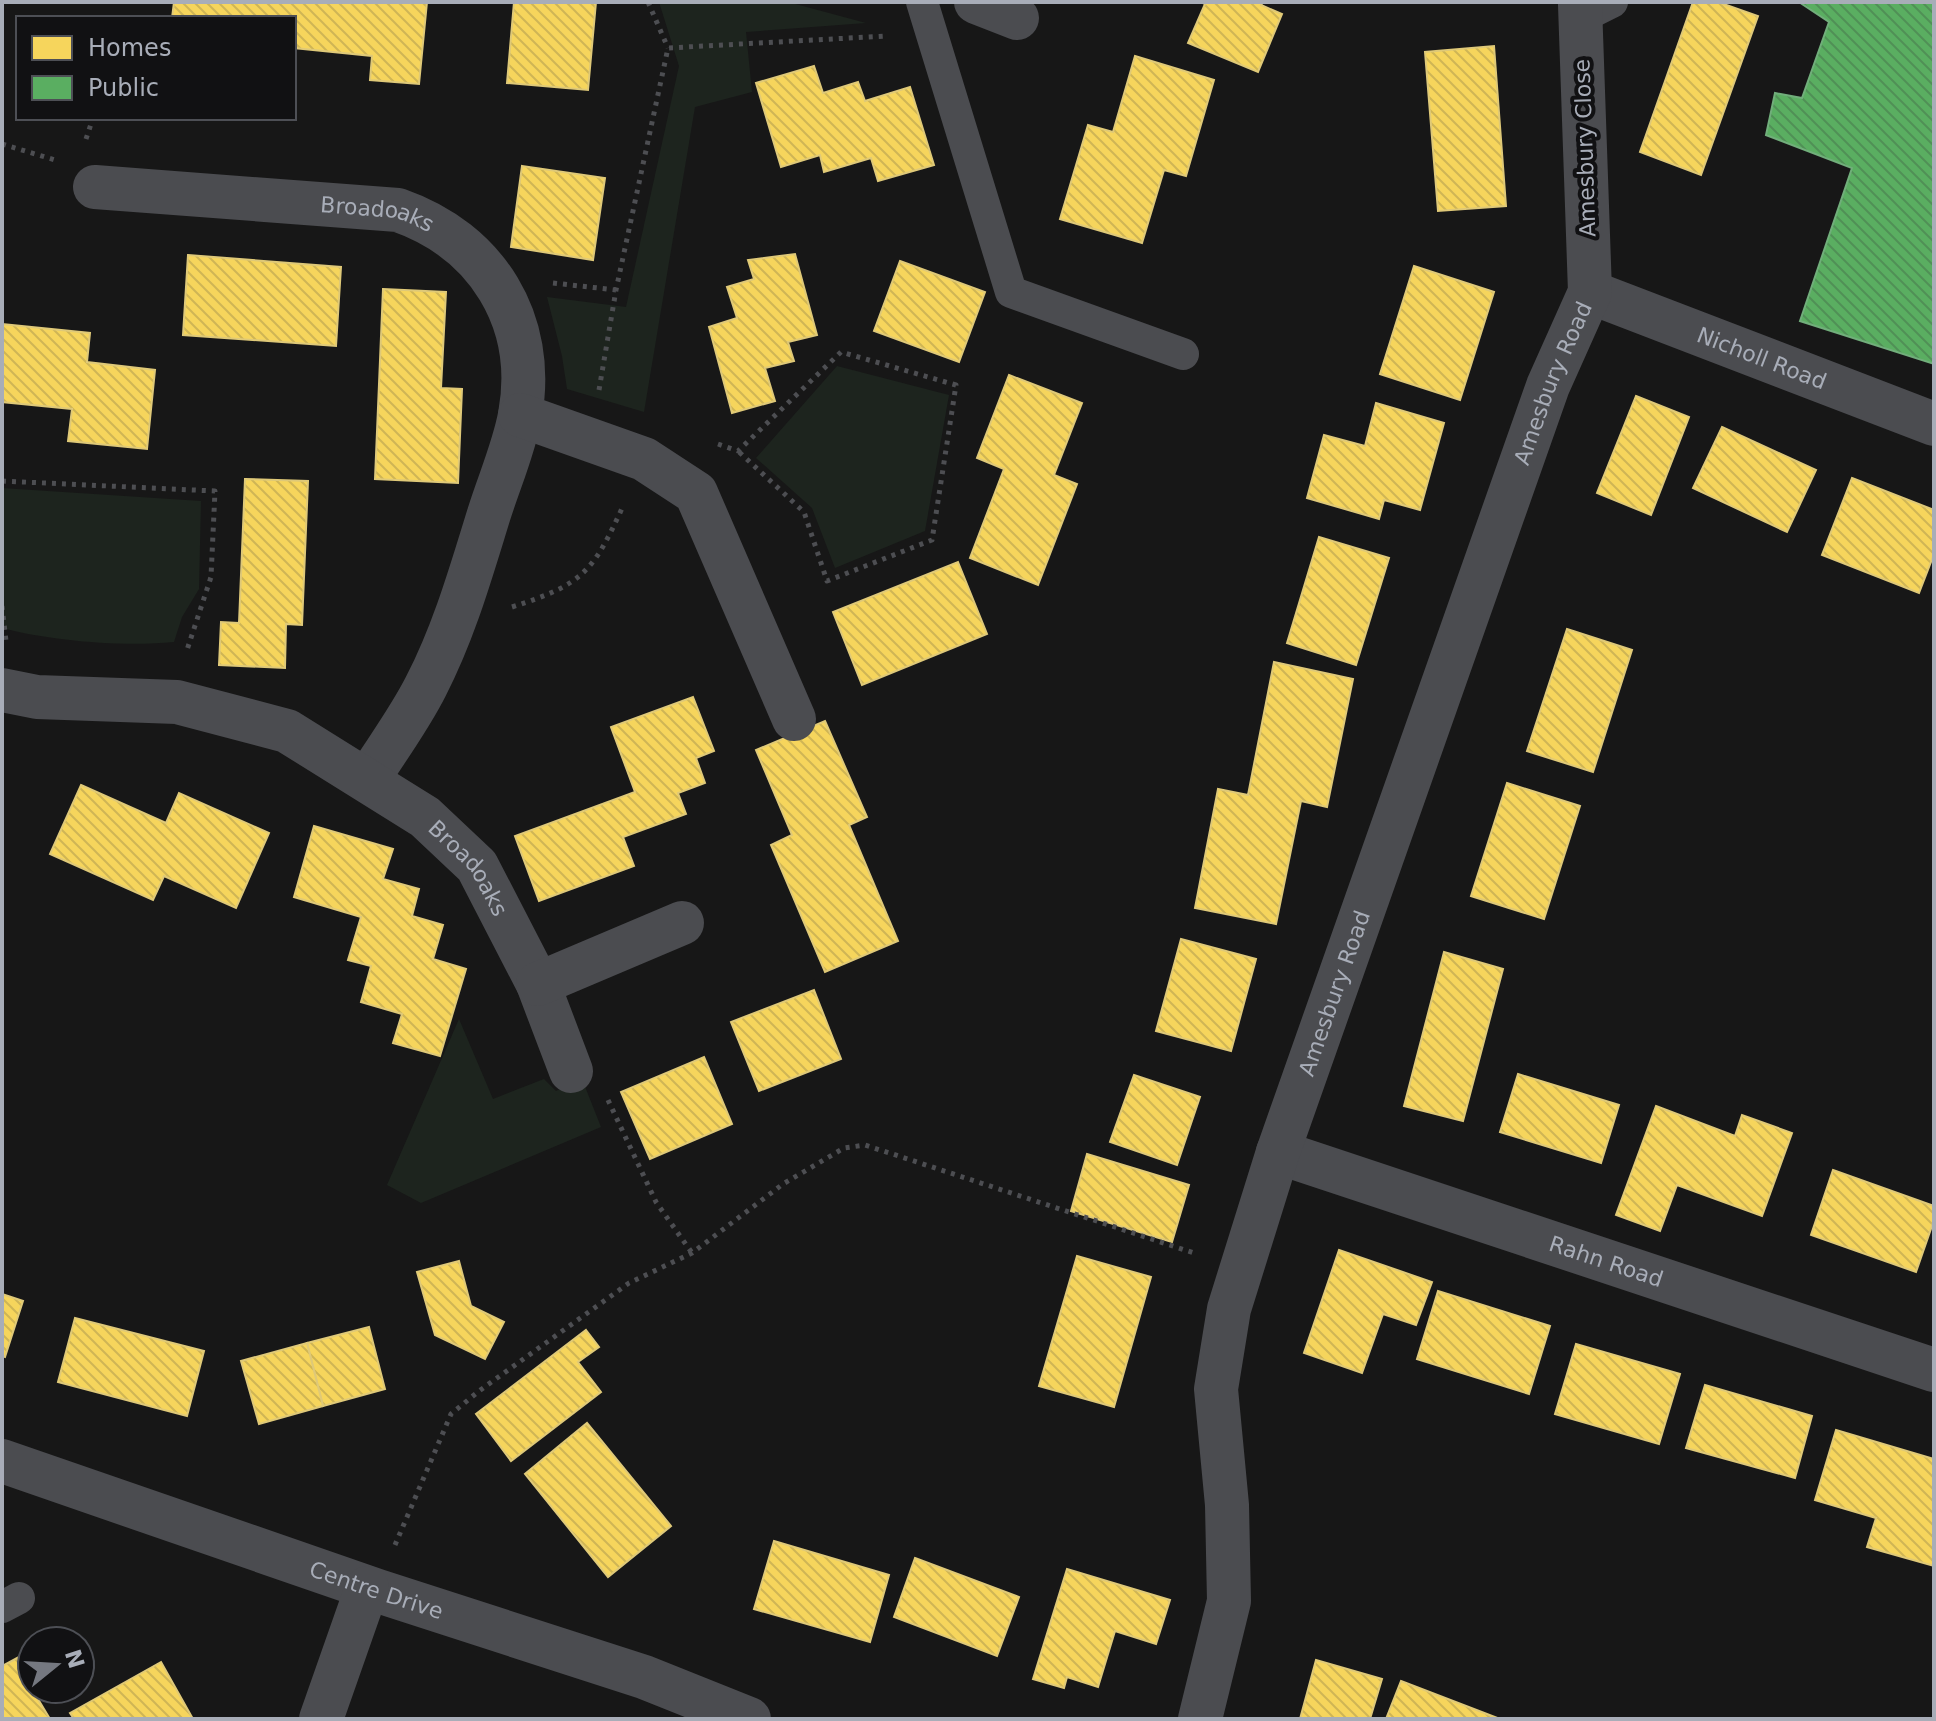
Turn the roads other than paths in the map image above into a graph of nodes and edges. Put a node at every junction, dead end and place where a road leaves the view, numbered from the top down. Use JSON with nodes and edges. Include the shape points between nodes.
{"nodes":[{"id":1,"x":922,"y":2,"type":"edge"},
{"id":2,"x":976,"y":2,"type":"edge"},
{"id":3,"x":1591,"y":8,"type":"edge"},
{"id":4,"x":1017,"y":18,"type":"dead end"},
{"id":5,"x":95,"y":187,"type":"dead end"},
{"id":6,"x":1590,"y":292,"type":"junction"},
{"id":7,"x":1183,"y":354,"type":"dead end"},
{"id":8,"x":520,"y":415,"type":"junction"},
{"id":9,"x":1934,"y":424,"type":"edge"},
{"id":10,"x":2,"y":690,"type":"edge"},
{"id":11,"x":794,"y":719,"type":"dead end"},
{"id":12,"x":368,"y":779,"type":"junction"},
{"id":13,"x":682,"y":923,"type":"dead end"},
{"id":14,"x":538,"y":984,"type":"junction"},
{"id":15,"x":564,"y":1055,"type":"road end"},
{"id":16,"x":1278,"y":1152,"type":"junction"},
{"id":17,"x":1934,"y":1370,"type":"edge"},
{"id":18,"x":2,"y":1461,"type":"edge"},
{"id":19,"x":372,"y":1589,"type":"junction"},
{"id":20,"x":321,"y":1719,"type":"edge"},
{"id":21,"x":749,"y":1719,"type":"edge"},
{"id":22,"x":1200,"y":1719,"type":"edge"}],
"edges":[{"from":1,"to":7,"type":"lane","via":[[1011,292]]},
{"from":2,"to":4,"type":"street"},
{"from":3,"to":6,"type":"street","name":"Amesbury Close"},
{"from":5,"to":8,"type":"street","name":"Broadoaks","via":[[398,210],[427,220],[458,240],[491,276],[513,312],[523,359]]},
{"from":6,"to":9,"type":"street","name":"Nicholl Road"},
{"from":6,"to":16,"type":"street","name":"Amesbury Road","via":[[1548,386]]},
{"from":8,"to":11,"type":"street","via":[[651,462],[696,493]]},
{"from":8,"to":12,"type":"street","name":"Broadoaks","via":[[458,613],[426,687]]},
{"from":10,"to":12,"type":"street","name":"Broadoaks","via":[[37,697],[185,704],[287,731]]},
{"from":12,"to":14,"type":"street","name":"Broadoaks","via":[[425,817],[477,866]]},
{"from":13,"to":14,"type":"street"},
{"from":14,"to":15,"type":"street","name":"Broadoaks"},
{"from":16,"to":17,"type":"street","name":"Rahn Road"},
{"from":16,"to":22,"type":"street","name":"Amesbury Road","via":[[1229,1309],[1216,1389],[1229,1601]]},
{"from":18,"to":19,"type":"street","name":"Centre Drive"},
{"from":19,"to":20,"type":"street"},
{"from":19,"to":21,"type":"street","name":"Centre Drive","via":[[644,1677]]}]}
